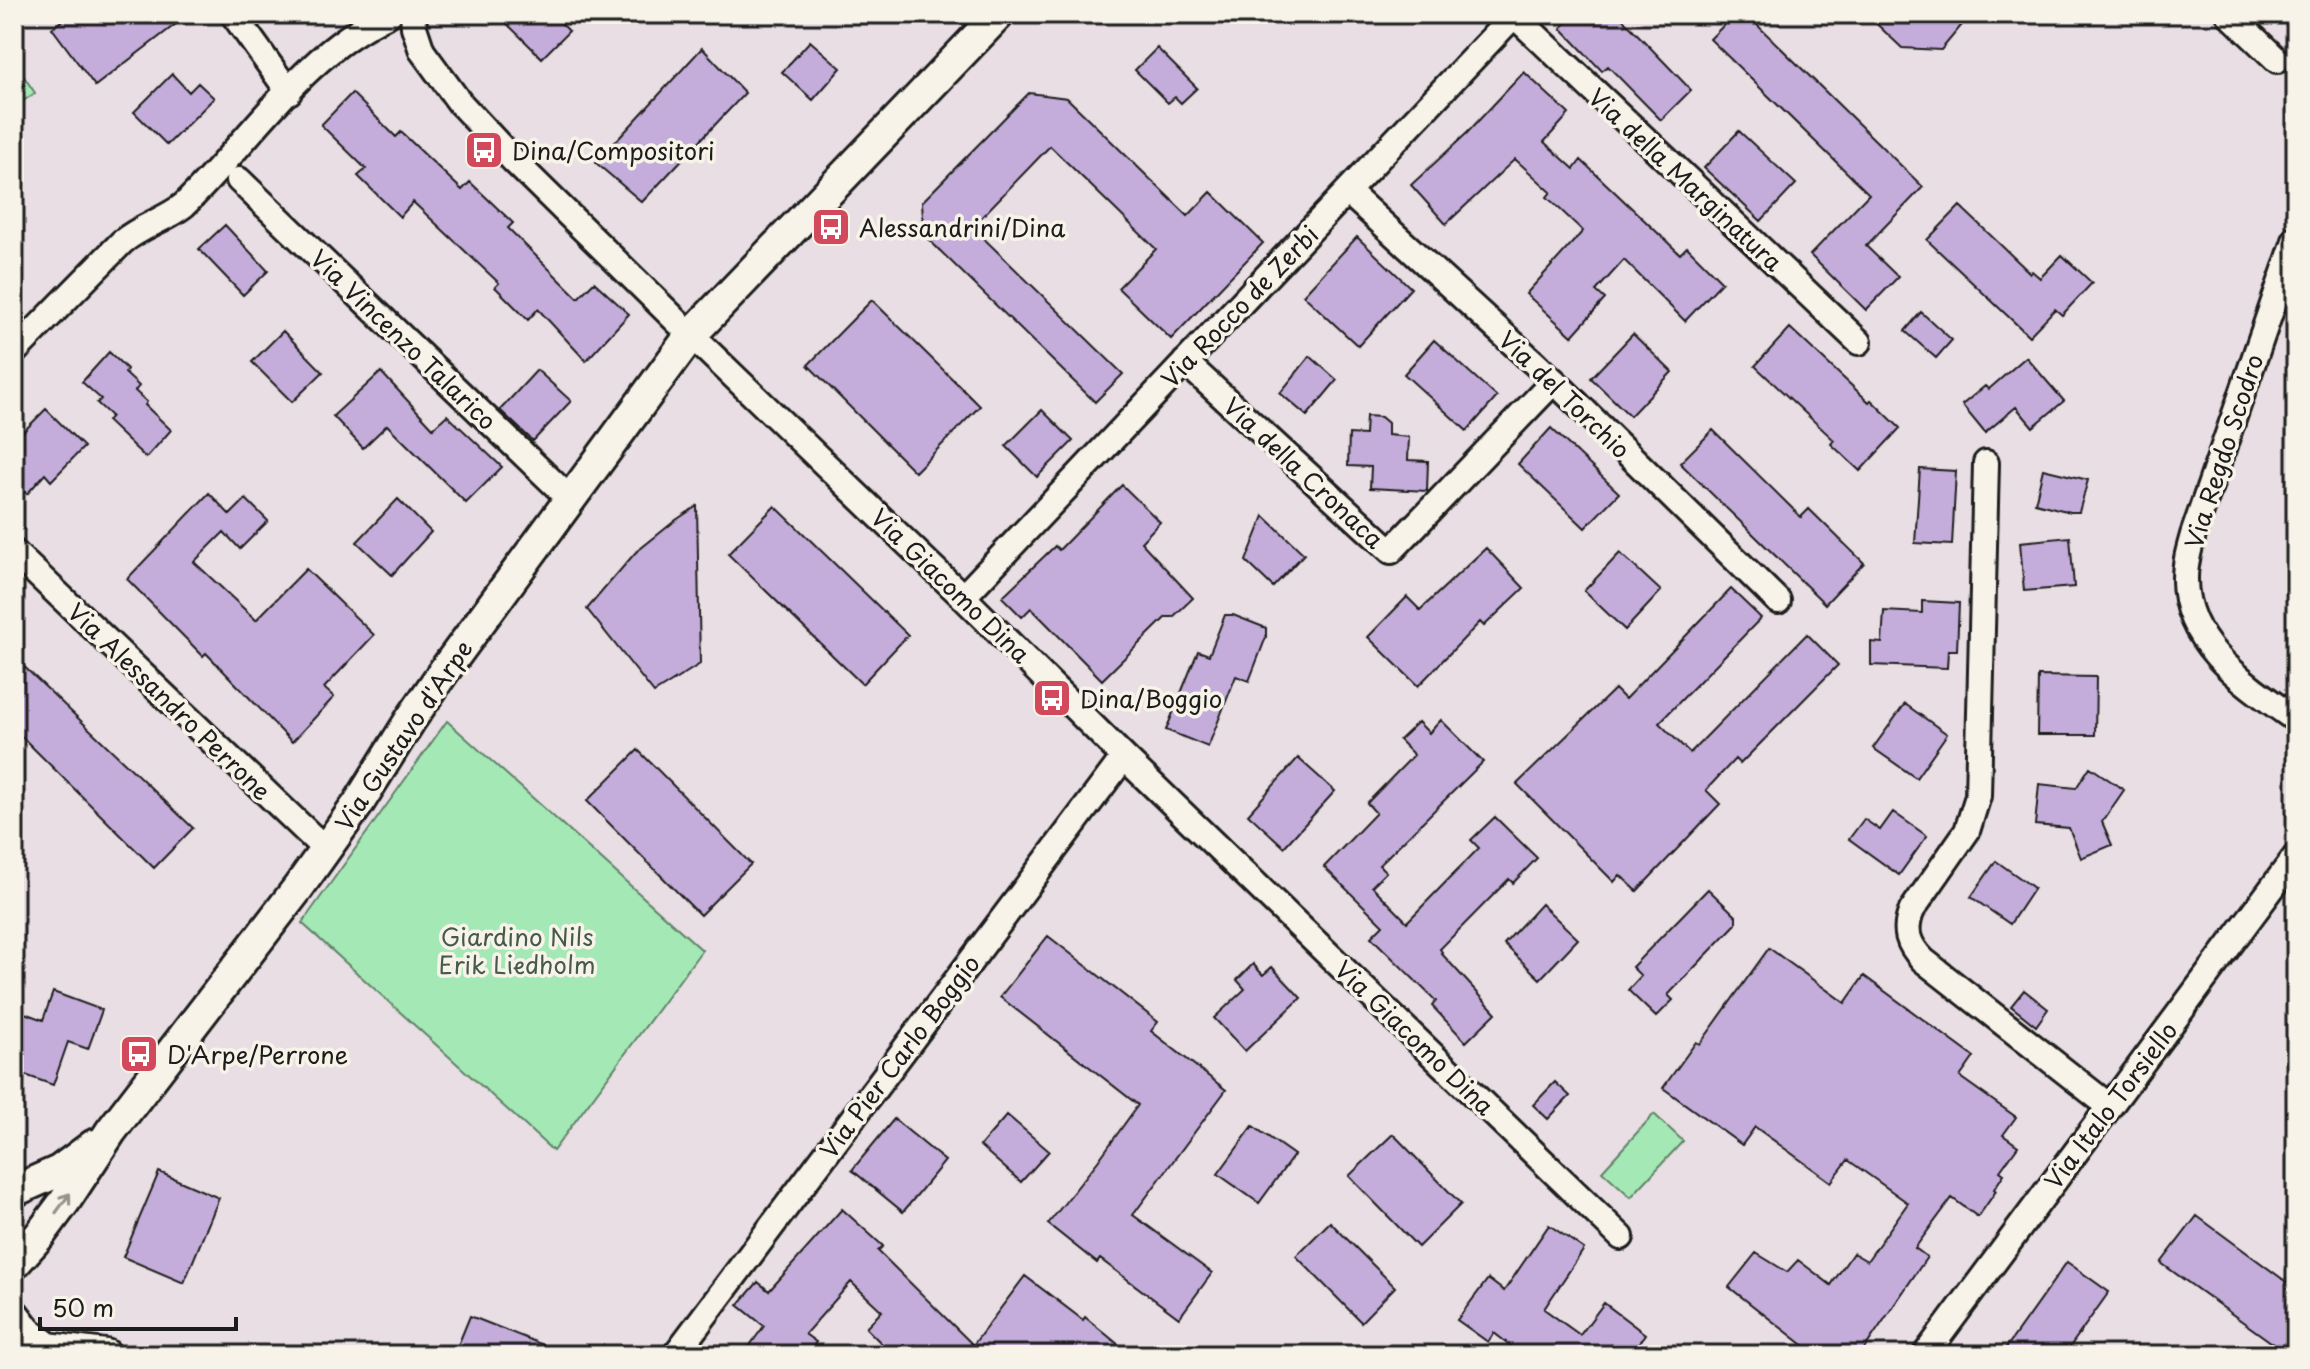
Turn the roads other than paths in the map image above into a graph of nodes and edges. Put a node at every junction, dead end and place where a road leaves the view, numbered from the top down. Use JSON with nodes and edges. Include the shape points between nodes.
{"nodes":[{"id":1,"x":233,"y":14,"type":"edge"},
{"id":2,"x":389,"y":14,"type":"edge"},
{"id":3,"x":413,"y":14,"type":"edge"},
{"id":4,"x":999,"y":14,"type":"edge"},
{"id":5,"x":1514,"y":14,"type":"edge"},
{"id":6,"x":2229,"y":14,"type":"edge"},
{"id":7,"x":2277,"y":60,"type":"dead end"},
{"id":8,"x":289,"y":92,"type":"junction"},
{"id":9,"x":239,"y":180,"type":"dead end"},
{"id":10,"x":1348,"y":192,"type":"junction"},
{"id":11,"x":2296,"y":238,"type":"edge"},
{"id":12,"x":691,"y":335,"type":"junction"},
{"id":13,"x":1859,"y":342,"type":"dead end"},
{"id":14,"x":14,"y":352,"type":"edge"},
{"id":15,"x":1185,"y":362,"type":"junction"},
{"id":16,"x":1554,"y":381,"type":"junction"},
{"id":17,"x":1986,"y":463,"type":"dead end"},
{"id":18,"x":569,"y":498,"type":"junction"},
{"id":19,"x":14,"y":552,"type":"edge"},
{"id":20,"x":963,"y":597,"type":"junction"},
{"id":21,"x":1778,"y":601,"type":"dead end"},
{"id":22,"x":2296,"y":720,"type":"edge"},
{"id":23,"x":1124,"y":757,"type":"junction"},
{"id":24,"x":326,"y":850,"type":"junction"},
{"id":25,"x":2296,"y":856,"type":"edge"},
{"id":26,"x":2109,"y":1106,"type":"junction"},
{"id":27,"x":111,"y":1131,"type":"junction"},
{"id":28,"x":14,"y":1191,"type":"edge"},
{"id":29,"x":1621,"y":1237,"type":"dead end"},
{"id":30,"x":14,"y":1264,"type":"edge"},
{"id":31,"x":14,"y":1315,"type":"edge"},
{"id":32,"x":14,"y":1344,"type":"edge"},
{"id":33,"x":49,"y":1349,"type":"junction"},
{"id":34,"x":106,"y":1355,"type":"edge"},
{"id":35,"x":675,"y":1355,"type":"edge"},
{"id":36,"x":1925,"y":1355,"type":"edge"}],
"edges":[{"from":1,"to":8,"type":"street"},
{"from":2,"to":8,"type":"street","via":[[344,40]]},
{"from":3,"to":12,"type":"street","name":"Via Giacomo Dina","via":[[422,51],[460,103]]},
{"from":4,"to":12,"type":"street","name":"Via Gustavo d'Arpe"},
{"from":5,"to":10,"type":"street","name":"Via Rocco de Zerbi"},
{"from":5,"to":13,"type":"street","name":"Via della Marginatura"},
{"from":6,"to":7,"type":"street"},
{"from":8,"to":14,"type":"street","via":[[184,205],[127,238]]},
{"from":9,"to":18,"type":"street","name":"Via Vincenzo Talarico"},
{"from":10,"to":15,"type":"street","name":"Via Rocco de Zerbi"},
{"from":10,"to":16,"type":"street","name":"Via del Torchio"},
{"from":11,"to":22,"type":"street","name":"Via Regdo Scodro","via":[[2197,522],[2185,579],[2190,611],[2209,646],[2243,681]]},
{"from":12,"to":18,"type":"street","name":"Via Gustavo d'Arpe"},
{"from":12,"to":20,"type":"street","name":"Via Giacomo Dina"},
{"from":15,"to":16,"type":"street","name":"Via della Cronaca","via":[[1391,551]]},
{"from":15,"to":20,"type":"street","name":"Via Rocco de Zerbi"},
{"from":16,"to":21,"type":"street","name":"Via del Torchio"},
{"from":17,"to":26,"type":"street","via":[[1976,805],[1963,838],[1912,910],[1908,939],[1923,960]]},
{"from":18,"to":24,"type":"street","name":"Via Gustavo d'Arpe","via":[[411,719]]},
{"from":19,"to":24,"type":"street","name":"Via Alessandro Perrone"},
{"from":20,"to":23,"type":"street","name":"Via Giacomo Dina"},
{"from":23,"to":29,"type":"street","name":"Via Giacomo Dina"},
{"from":23,"to":35,"type":"street","name":"Via Pier Carlo Boggio"},
{"from":24,"to":27,"type":"street","name":"Via Gustavo d'Arpe"},
{"from":25,"to":26,"type":"street","name":"Via Italo Torsiello"},
{"from":26,"to":36,"type":"street","name":"Via Italo Torsiello"},
{"from":27,"to":28,"type":"street","name":"Via Gustavo d'Arpe","via":[[59,1171]]},
{"from":30,"to":27,"type":"street","name":"Via Gustavo d'Arpe","one_way":true,"via":[[65,1201]]},
{"from":31,"to":33,"type":"street"},
{"from":32,"to":33,"type":"street"},
{"from":33,"to":34,"type":"street"}]}
